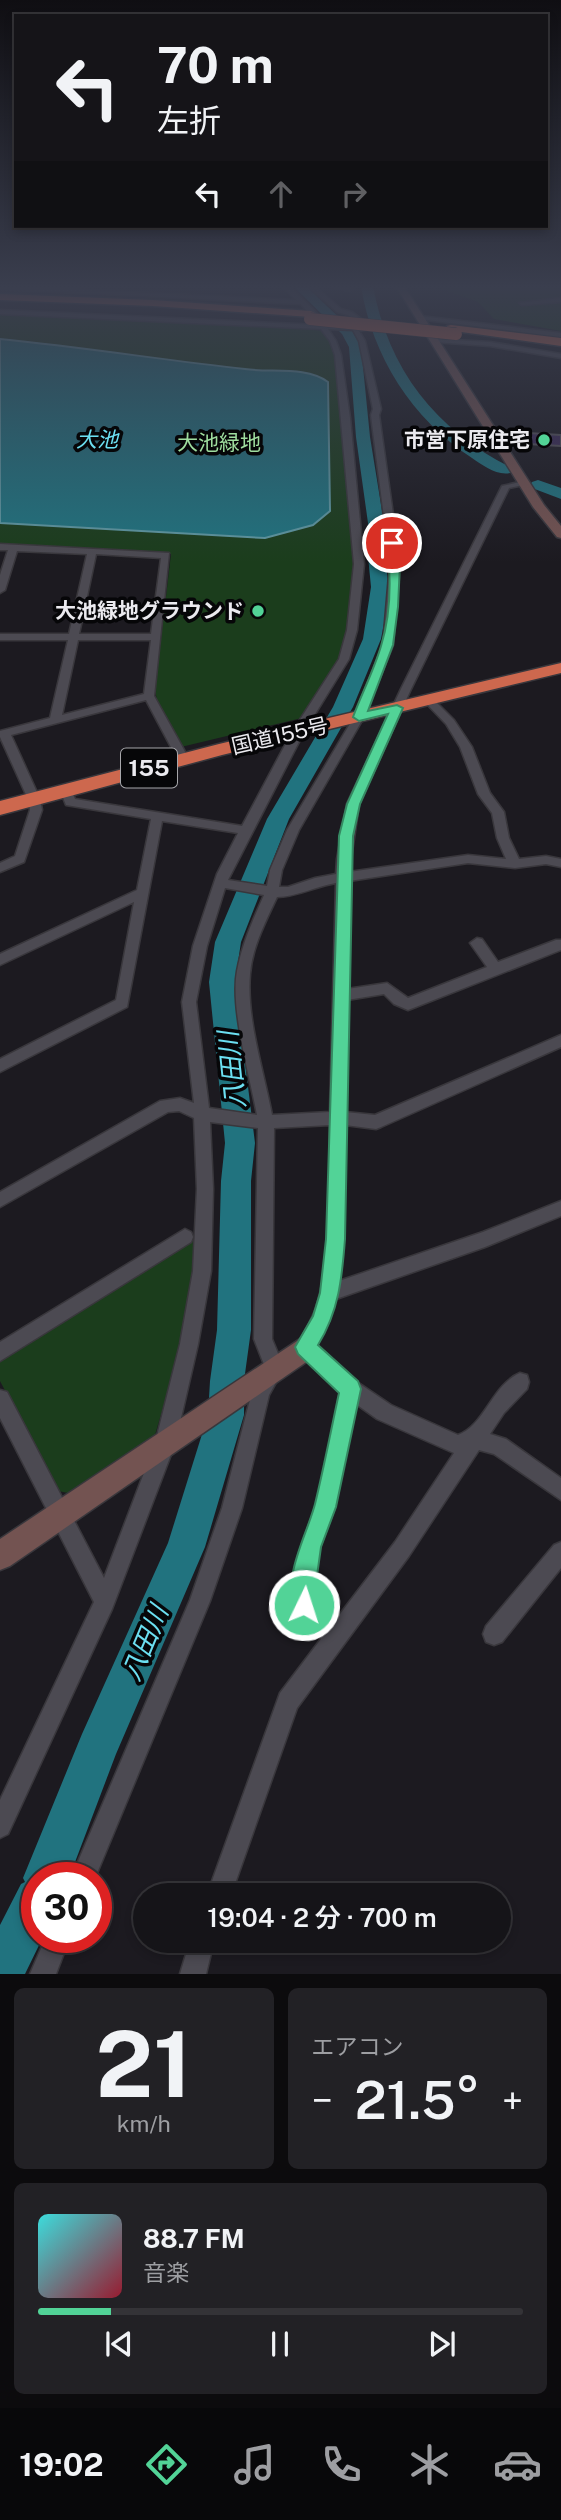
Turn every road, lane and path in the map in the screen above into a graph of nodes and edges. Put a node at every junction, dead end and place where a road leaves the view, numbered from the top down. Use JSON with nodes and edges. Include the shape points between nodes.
{"nodes":[{"id":1,"x":341,"y":378,"type":"edge"},
{"id":2,"x":370,"y":378,"type":"edge"},
{"id":3,"x":459,"y":378,"type":"edge"},
{"id":4,"x":524,"y":484,"type":"junction"},
{"id":5,"x":561,"y":534,"type":"edge"},
{"id":6,"x":0,"y":548,"type":"edge"},
{"id":7,"x":13,"y":548,"type":"junction"},
{"id":8,"x":92,"y":552,"type":"junction"},
{"id":9,"x":0,"y":590,"type":"edge"},
{"id":10,"x":0,"y":637,"type":"edge"},
{"id":11,"x":73,"y":637,"type":"junction"},
{"id":12,"x":155,"y":637,"type":"junction"},
{"id":13,"x":561,"y":668,"type":"edge"},
{"id":14,"x":149,"y":696,"type":"junction"},
{"id":15,"x":428,"y":701,"type":"junction"},
{"id":16,"x":397,"y":708,"type":"junction"},
{"id":17,"x":359,"y":717,"type":"junction"},
{"id":18,"x":55,"y":720,"type":"junction"},
{"id":19,"x":298,"y":732,"type":"junction"},
{"id":20,"x":2,"y":733,"type":"edge"},
{"id":21,"x":183,"y":759,"type":"junction"},
{"id":22,"x":66,"y":790,"type":"junction"},
{"id":23,"x":34,"y":799,"type":"junction"},
{"id":24,"x":0,"y":808,"type":"edge"},
{"id":25,"x":157,"y":817,"type":"junction"},
{"id":26,"x":244,"y":830,"type":"junction"},
{"id":27,"x":561,"y":863,"type":"edge"},
{"id":28,"x":515,"y":864,"type":"junction"},
{"id":29,"x":0,"y":868,"type":"edge"},
{"id":30,"x":344,"y":878,"type":"junction"},
{"id":31,"x":221,"y":883,"type":"junction"},
{"id":32,"x":269,"y":892,"type":"junction"},
{"id":33,"x":142,"y":893,"type":"junction"},
{"id":34,"x":477,"y":943,"type":"dead end"},
{"id":35,"x":561,"y":945,"type":"edge"},
{"id":36,"x":0,"y":960,"type":"edge"},
{"id":37,"x":496,"y":970,"type":"junction"},
{"id":38,"x":342,"y":995,"type":"junction"},
{"id":39,"x":561,"y":1041,"type":"edge"},
{"id":40,"x":0,"y":1066,"type":"edge"},
{"id":41,"x":204,"y":1114,"type":"junction"},
{"id":42,"x":340,"y":1118,"type":"junction"},
{"id":43,"x":263,"y":1121,"type":"junction"},
{"id":44,"x":0,"y":1200,"type":"edge"},
{"id":45,"x":561,"y":1208,"type":"edge"},
{"id":46,"x":185,"y":1237,"type":"dead end"},
{"id":47,"x":330,"y":1293,"type":"junction"},
{"id":48,"x":306,"y":1347,"type":"junction"},
{"id":49,"x":0,"y":1352,"type":"edge"},
{"id":50,"x":275,"y":1368,"type":"junction"},
{"id":51,"x":520,"y":1382,"type":"dead end"},
{"id":52,"x":351,"y":1389,"type":"junction"},
{"id":53,"x":0,"y":1399,"type":"edge"},
{"id":54,"x":474,"y":1440,"type":"junction"},
{"id":55,"x":165,"y":1444,"type":"junction"},
{"id":56,"x":561,"y":1490,"type":"edge"},
{"id":57,"x":59,"y":1516,"type":"junction"},
{"id":58,"x":561,"y":1552,"type":"edge"},
{"id":59,"x":0,"y":1556,"type":"edge"},
{"id":60,"x":105,"y":1602,"type":"junction"},
{"id":61,"x":494,"y":1634,"type":"dead end"},
{"id":62,"x":334,"y":1637,"type":"junction"},
{"id":63,"x":0,"y":1826,"type":"edge"},
{"id":64,"x":90,"y":1862,"type":"edge"},
{"id":65,"x":223,"y":1883,"type":"edge"},
{"id":66,"x":52,"y":1953,"type":"edge"},
{"id":67,"x":199,"y":1953,"type":"edge"},
{"id":68,"x":43,"y":1974,"type":"edge"},
{"id":69,"x":193,"y":1974,"type":"edge"}],
"edges":[{"from":1,"to":19,"type":"street","via":[[359,564],[352,630],[344,659]]},
{"from":2,"to":17,"type":"street","via":[[395,564],[388,645]]},
{"from":3,"to":4,"type":"main road"},
{"from":4,"to":5,"type":"main road"},
{"from":4,"to":16,"type":"street","via":[[506,486]]},
{"from":6,"to":7,"type":"street"},
{"from":7,"to":8,"type":"street"},
{"from":7,"to":9,"type":"street"},
{"from":8,"to":11,"type":"street"},
{"from":8,"to":12,"type":"street","via":[[166,555]]},
{"from":10,"to":11,"type":"street"},
{"from":11,"to":12,"type":"street"},
{"from":11,"to":18,"type":"street"},
{"from":12,"to":14,"type":"street"},
{"from":13,"to":15,"type":"highway","name":"国道155号","number":"155"},
{"from":14,"to":18,"type":"street"},
{"from":14,"to":21,"type":"street"},
{"from":15,"to":16,"type":"highway","name":"国道155号","number":"155"},
{"from":15,"to":28,"type":"street","via":[[450,722],[466,747],[484,794],[498,812]]},
{"from":16,"to":17,"type":"highway","name":"国道155号","number":"155"},
{"from":16,"to":30,"type":"street","via":[[353,804]]},
{"from":17,"to":19,"type":"highway","name":"国道155号","number":"155"},
{"from":17,"to":32,"type":"street","via":[[293,830]]},
{"from":18,"to":20,"type":"street"},
{"from":19,"to":21,"type":"highway","name":"国道155号","number":"155"},
{"from":19,"to":26,"type":"street"},
{"from":20,"to":23,"type":"street"},
{"from":21,"to":22,"type":"highway","name":"国道155号","number":"155"},
{"from":22,"to":23,"type":"highway","name":"国道155号","number":"155"},
{"from":22,"to":25,"type":"street","via":[[70,802]]},
{"from":23,"to":24,"type":"highway","name":"国道155号","number":"155"},
{"from":23,"to":29,"type":"street","via":[[36,810],[20,859]]},
{"from":25,"to":26,"type":"street"},
{"from":25,"to":33,"type":"street"},
{"from":26,"to":31,"type":"street"},
{"from":27,"to":28,"type":"street"},
{"from":28,"to":30,"type":"street","via":[[468,859]]},
{"from":30,"to":32,"type":"street","via":[[289,892]]},
{"from":30,"to":38,"type":"street"},
{"from":31,"to":32,"type":"street"},
{"from":31,"to":41,"type":"street","via":[[200,946],[189,1002]]},
{"from":32,"to":43,"type":"street","via":[[243,974],[245,1016]]},
{"from":33,"to":36,"type":"street"},
{"from":33,"to":40,"type":"street","via":[[122,1003]]},
{"from":34,"to":37,"type":"street"},
{"from":35,"to":37,"type":"street"},
{"from":37,"to":38,"type":"street","via":[[408,1004],[387,988]]},
{"from":38,"to":42,"type":"street"},
{"from":39,"to":42,"type":"street","via":[[376,1122]]},
{"from":41,"to":43,"type":"street"},
{"from":41,"to":44,"type":"street","via":[[180,1104],[165,1105]]},
{"from":41,"to":55,"type":"street","via":[[202,1272]]},
{"from":42,"to":43,"type":"street"},
{"from":42,"to":47,"type":"street"},
{"from":43,"to":50,"type":"street","via":[[263,1339]]},
{"from":45,"to":47,"type":"street"},
{"from":46,"to":49,"type":"street"},
{"from":47,"to":48,"type":"street"},
{"from":48,"to":50,"type":"main road"},
{"from":48,"to":52,"type":"street"},
{"from":50,"to":55,"type":"main road"},
{"from":50,"to":64,"type":"street","via":[[261,1392],[232,1508],[200,1601]]},
{"from":51,"to":54,"type":"street"},
{"from":52,"to":54,"type":"street","via":[[384,1412],[458,1445]]},
{"from":52,"to":62,"type":"street","via":[[303,1590],[304,1605]]},
{"from":53,"to":57,"type":"street"},
{"from":54,"to":56,"type":"street","via":[[499,1446]]},
{"from":54,"to":62,"type":"street","via":[[402,1549]]},
{"from":55,"to":57,"type":"main road"},
{"from":55,"to":60,"type":"street"},
{"from":57,"to":59,"type":"main road"},
{"from":57,"to":60,"type":"street"},
{"from":58,"to":61,"type":"street"},
{"from":60,"to":63,"type":"street"},
{"from":62,"to":65,"type":"street","via":[[288,1701]]},
{"from":66,"to":68,"type":"street"},
{"from":67,"to":69,"type":"street"}]}
